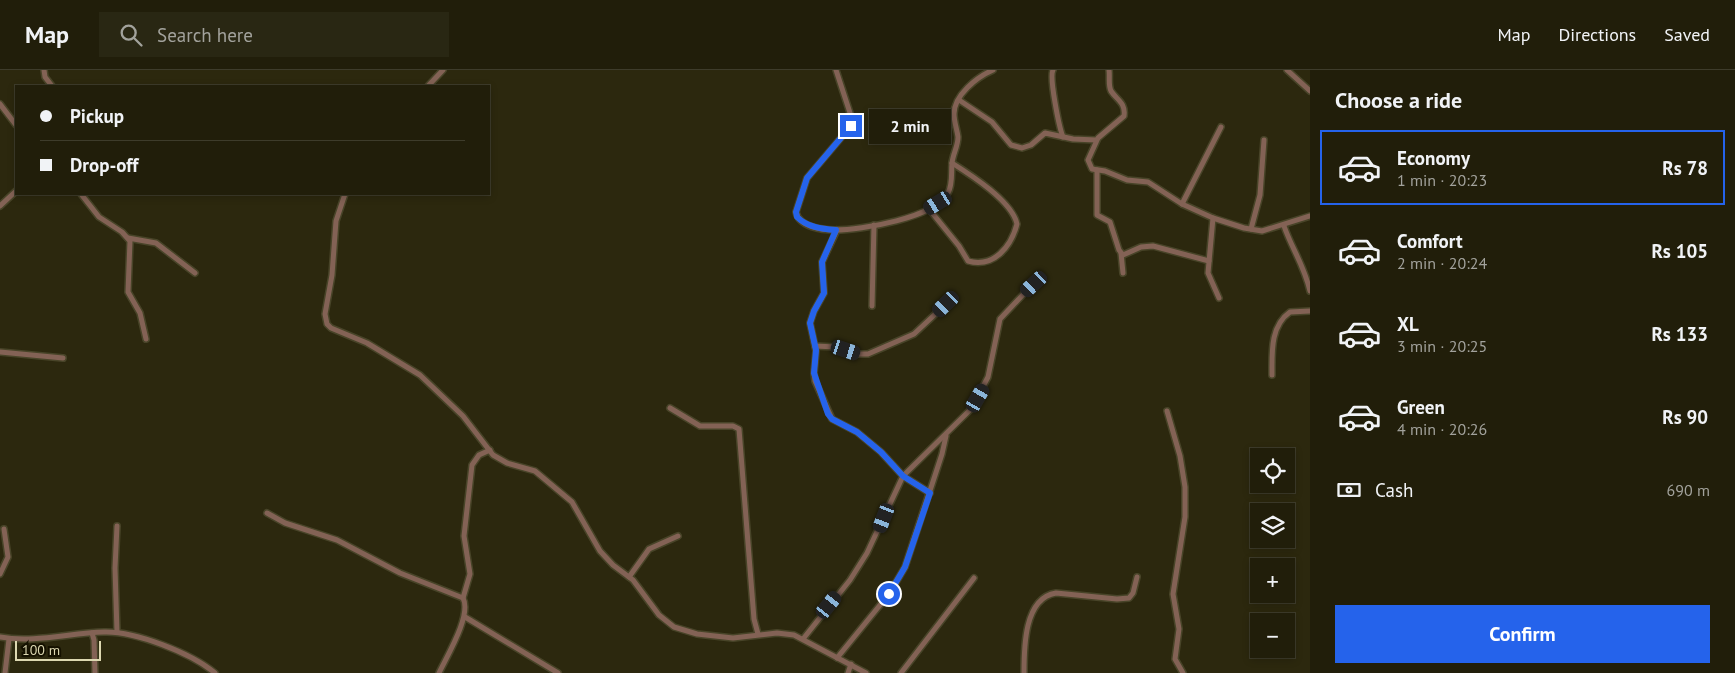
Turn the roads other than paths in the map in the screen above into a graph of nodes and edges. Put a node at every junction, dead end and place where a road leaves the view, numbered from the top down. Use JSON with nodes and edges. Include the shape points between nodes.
{"nodes":[{"id":1,"x":44,"y":70,"type":"edge"},
{"id":2,"x":443,"y":70,"type":"edge"},
{"id":3,"x":836,"y":70,"type":"edge"},
{"id":4,"x":993,"y":70,"type":"edge"},
{"id":5,"x":1053,"y":70,"type":"edge"},
{"id":6,"x":1109,"y":70,"type":"edge"},
{"id":7,"x":1287,"y":70,"type":"edge"},
{"id":8,"x":51,"y":85,"type":"edge"},
{"id":9,"x":429,"y":85,"type":"edge"},
{"id":10,"x":1310,"y":91,"type":"edge"},
{"id":11,"x":959,"y":100,"type":"junction"},
{"id":12,"x":0,"y":104,"type":"edge"},
{"id":13,"x":15,"y":124,"type":"edge"},
{"id":14,"x":1221,"y":127,"type":"dead end"},
{"id":15,"x":1063,"y":137,"type":"junction"},
{"id":16,"x":1096,"y":140,"type":"junction"},
{"id":17,"x":1264,"y":140,"type":"dead end"},
{"id":18,"x":952,"y":163,"type":"junction"},
{"id":19,"x":1097,"y":170,"type":"junction"},
{"id":20,"x":15,"y":192,"type":"edge"},
{"id":21,"x":82,"y":195,"type":"edge"},
{"id":22,"x":345,"y":195,"type":"edge"},
{"id":23,"x":1182,"y":204,"type":"junction"},
{"id":24,"x":0,"y":206,"type":"edge"},
{"id":25,"x":929,"y":209,"type":"junction"},
{"id":26,"x":1310,"y":216,"type":"edge"},
{"id":27,"x":1213,"y":218,"type":"junction"},
{"id":28,"x":874,"y":225,"type":"junction"},
{"id":29,"x":1284,"y":226,"type":"junction"},
{"id":30,"x":1251,"y":229,"type":"junction"},
{"id":31,"x":836,"y":230,"type":"junction"},
{"id":32,"x":128,"y":238,"type":"junction"},
{"id":33,"x":1121,"y":253,"type":"junction"},
{"id":34,"x":1209,"y":261,"type":"junction"},
{"id":35,"x":195,"y":273,"type":"dead end"},
{"id":36,"x":1123,"y":273,"type":"dead end"},
{"id":37,"x":1034,"y":284,"type":"dead end"},
{"id":38,"x":1310,"y":291,"type":"edge"},
{"id":39,"x":1219,"y":298,"type":"dead end"},
{"id":40,"x":946,"y":304,"type":"dead end"},
{"id":41,"x":872,"y":306,"type":"dead end"},
{"id":42,"x":1310,"y":311,"type":"edge"},
{"id":43,"x":146,"y":340,"type":"dead end"},
{"id":44,"x":815,"y":346,"type":"junction"},
{"id":45,"x":0,"y":352,"type":"edge"},
{"id":46,"x":63,"y":358,"type":"dead end"},
{"id":47,"x":1272,"y":375,"type":"dead end"},
{"id":48,"x":670,"y":408,"type":"dead end"},
{"id":49,"x":1168,"y":411,"type":"dead end"},
{"id":50,"x":946,"y":435,"type":"junction"},
{"id":51,"x":490,"y":450,"type":"junction"},
{"id":52,"x":903,"y":476,"type":"junction"},
{"id":53,"x":930,"y":493,"type":"junction"},
{"id":54,"x":267,"y":513,"type":"dead end"},
{"id":55,"x":118,"y":526,"type":"dead end"},
{"id":56,"x":4,"y":529,"type":"dead end"},
{"id":57,"x":678,"y":536,"type":"dead end"},
{"id":58,"x":0,"y":574,"type":"edge"},
{"id":59,"x":629,"y":577,"type":"junction"},
{"id":60,"x":1137,"y":577,"type":"dead end"},
{"id":61,"x":974,"y":578,"type":"dead end"},
{"id":62,"x":463,"y":598,"type":"junction"},
{"id":63,"x":465,"y":616,"type":"junction"},
{"id":64,"x":117,"y":632,"type":"junction"},
{"id":65,"x":92,"y":633,"type":"junction"},
{"id":66,"x":758,"y":634,"type":"junction"},
{"id":67,"x":0,"y":637,"type":"edge"},
{"id":68,"x":9,"y":639,"type":"junction"},
{"id":69,"x":804,"y":639,"type":"junction"},
{"id":70,"x":837,"y":658,"type":"junction"},
{"id":71,"x":851,"y":664,"type":"junction"},
{"id":72,"x":5,"y":673,"type":"edge"},
{"id":73,"x":94,"y":673,"type":"edge"},
{"id":74,"x":216,"y":673,"type":"edge"},
{"id":75,"x":438,"y":673,"type":"edge"},
{"id":76,"x":558,"y":673,"type":"edge"},
{"id":77,"x":848,"y":673,"type":"edge"},
{"id":78,"x":866,"y":673,"type":"edge"},
{"id":79,"x":901,"y":673,"type":"edge"},
{"id":80,"x":1024,"y":673,"type":"edge"},
{"id":81,"x":1184,"y":673,"type":"edge"}],
"edges":[{"from":1,"to":8,"type":"street"},
{"from":2,"to":9,"type":"street"},
{"from":3,"to":31,"type":"street","via":[[852,119],[851,126],[807,178],[796,212],[806,224]]},
{"from":4,"to":11,"type":"street","via":[[974,83]]},
{"from":5,"to":15,"type":"street","via":[[1051,79]]},
{"from":6,"to":16,"type":"street","via":[[1110,89],[1123,105],[1124,116]]},
{"from":7,"to":10,"type":"street"},
{"from":11,"to":15,"type":"street","via":[[992,122],[1011,145],[1022,148],[1031,145],[1045,133]]},
{"from":11,"to":18,"type":"street","via":[[954,111],[958,135]]},
{"from":12,"to":13,"type":"street"},
{"from":14,"to":23,"type":"street"},
{"from":15,"to":16,"type":"street"},
{"from":16,"to":19,"type":"street","via":[[1088,160],[1090,166]]},
{"from":17,"to":30,"type":"street","via":[[1260,195]]},
{"from":18,"to":25,"type":"street","via":[[950,191],[945,199]]},
{"from":18,"to":25,"type":"street","via":[[990,190],[1010,211],[1017,224],[1010,240],[999,256],[976,263],[968,261]]},
{"from":19,"to":23,"type":"street","via":[[1127,180],[1148,182]]},
{"from":19,"to":33,"type":"street","via":[[1097,215],[1110,222]]},
{"from":20,"to":24,"type":"street"},
{"from":21,"to":32,"type":"street","via":[[99,217]]},
{"from":22,"to":51,"type":"street","via":[[336,222],[325,314],[327,324],[399,360],[420,375],[463,416]]},
{"from":23,"to":27,"type":"street"},
{"from":25,"to":28,"type":"street"},
{"from":26,"to":29,"type":"street"},
{"from":27,"to":30,"type":"street"},
{"from":27,"to":34,"type":"street"},
{"from":28,"to":31,"type":"street"},
{"from":28,"to":41,"type":"street"},
{"from":29,"to":30,"type":"street","via":[[1262,231]]},
{"from":29,"to":38,"type":"street","via":[[1304,268]]},
{"from":31,"to":44,"type":"street","via":[[822,262],[824,293],[811,318]]},
{"from":32,"to":35,"type":"street","via":[[156,243]]},
{"from":32,"to":43,"type":"street","via":[[131,247],[128,292],[140,313]]},
{"from":33,"to":34,"type":"street","via":[[1153,246]]},
{"from":33,"to":36,"type":"street"},
{"from":34,"to":39,"type":"street","via":[[1208,273]]},
{"from":37,"to":50,"type":"street","via":[[1000,319],[984,386],[971,409]]},
{"from":40,"to":44,"type":"street","via":[[914,334],[868,354]]},
{"from":42,"to":47,"type":"street","via":[[1290,312],[1279,325],[1272,351]]},
{"from":44,"to":52,"type":"street","via":[[814,373],[828,414],[857,432]]},
{"from":45,"to":46,"type":"street"},
{"from":48,"to":66,"type":"street","via":[[700,426],[733,426],[739,429],[754,619]]},
{"from":49,"to":81,"type":"street","via":[[1185,487],[1185,517],[1173,594],[1179,629],[1175,659]]},
{"from":50,"to":52,"type":"street"},
{"from":50,"to":53,"type":"street"},
{"from":51,"to":59,"type":"street","via":[[498,459],[535,471],[572,502],[600,551]]},
{"from":51,"to":62,"type":"street","via":[[479,455],[472,466],[464,536],[470,574]]},
{"from":52,"to":53,"type":"street"},
{"from":52,"to":69,"type":"street","via":[[867,553]]},
{"from":53,"to":70,"type":"street","via":[[898,581]]},
{"from":54,"to":62,"type":"street","via":[[285,523],[337,540],[400,573]]},
{"from":55,"to":64,"type":"street","via":[[115,568]]},
{"from":56,"to":58,"type":"street","via":[[8,557]]},
{"from":57,"to":59,"type":"street","via":[[649,549]]},
{"from":59,"to":66,"type":"street","via":[[659,615],[674,627],[697,634],[733,638]]},
{"from":60,"to":80,"type":"street","via":[[1129,598],[1047,594],[1040,600],[1030,622]]},
{"from":61,"to":79,"type":"street"},
{"from":62,"to":63,"type":"street"},
{"from":63,"to":75,"type":"street"},
{"from":63,"to":76,"type":"street"},
{"from":64,"to":65,"type":"street"},
{"from":64,"to":74,"type":"street","via":[[172,650]]},
{"from":65,"to":68,"type":"street","via":[[31,640]]},
{"from":65,"to":73,"type":"street"},
{"from":66,"to":69,"type":"street","via":[[785,634]]},
{"from":67,"to":68,"type":"street"},
{"from":68,"to":72,"type":"street"},
{"from":69,"to":70,"type":"street"},
{"from":70,"to":71,"type":"street"},
{"from":71,"to":77,"type":"street"},
{"from":71,"to":78,"type":"street"}]}
